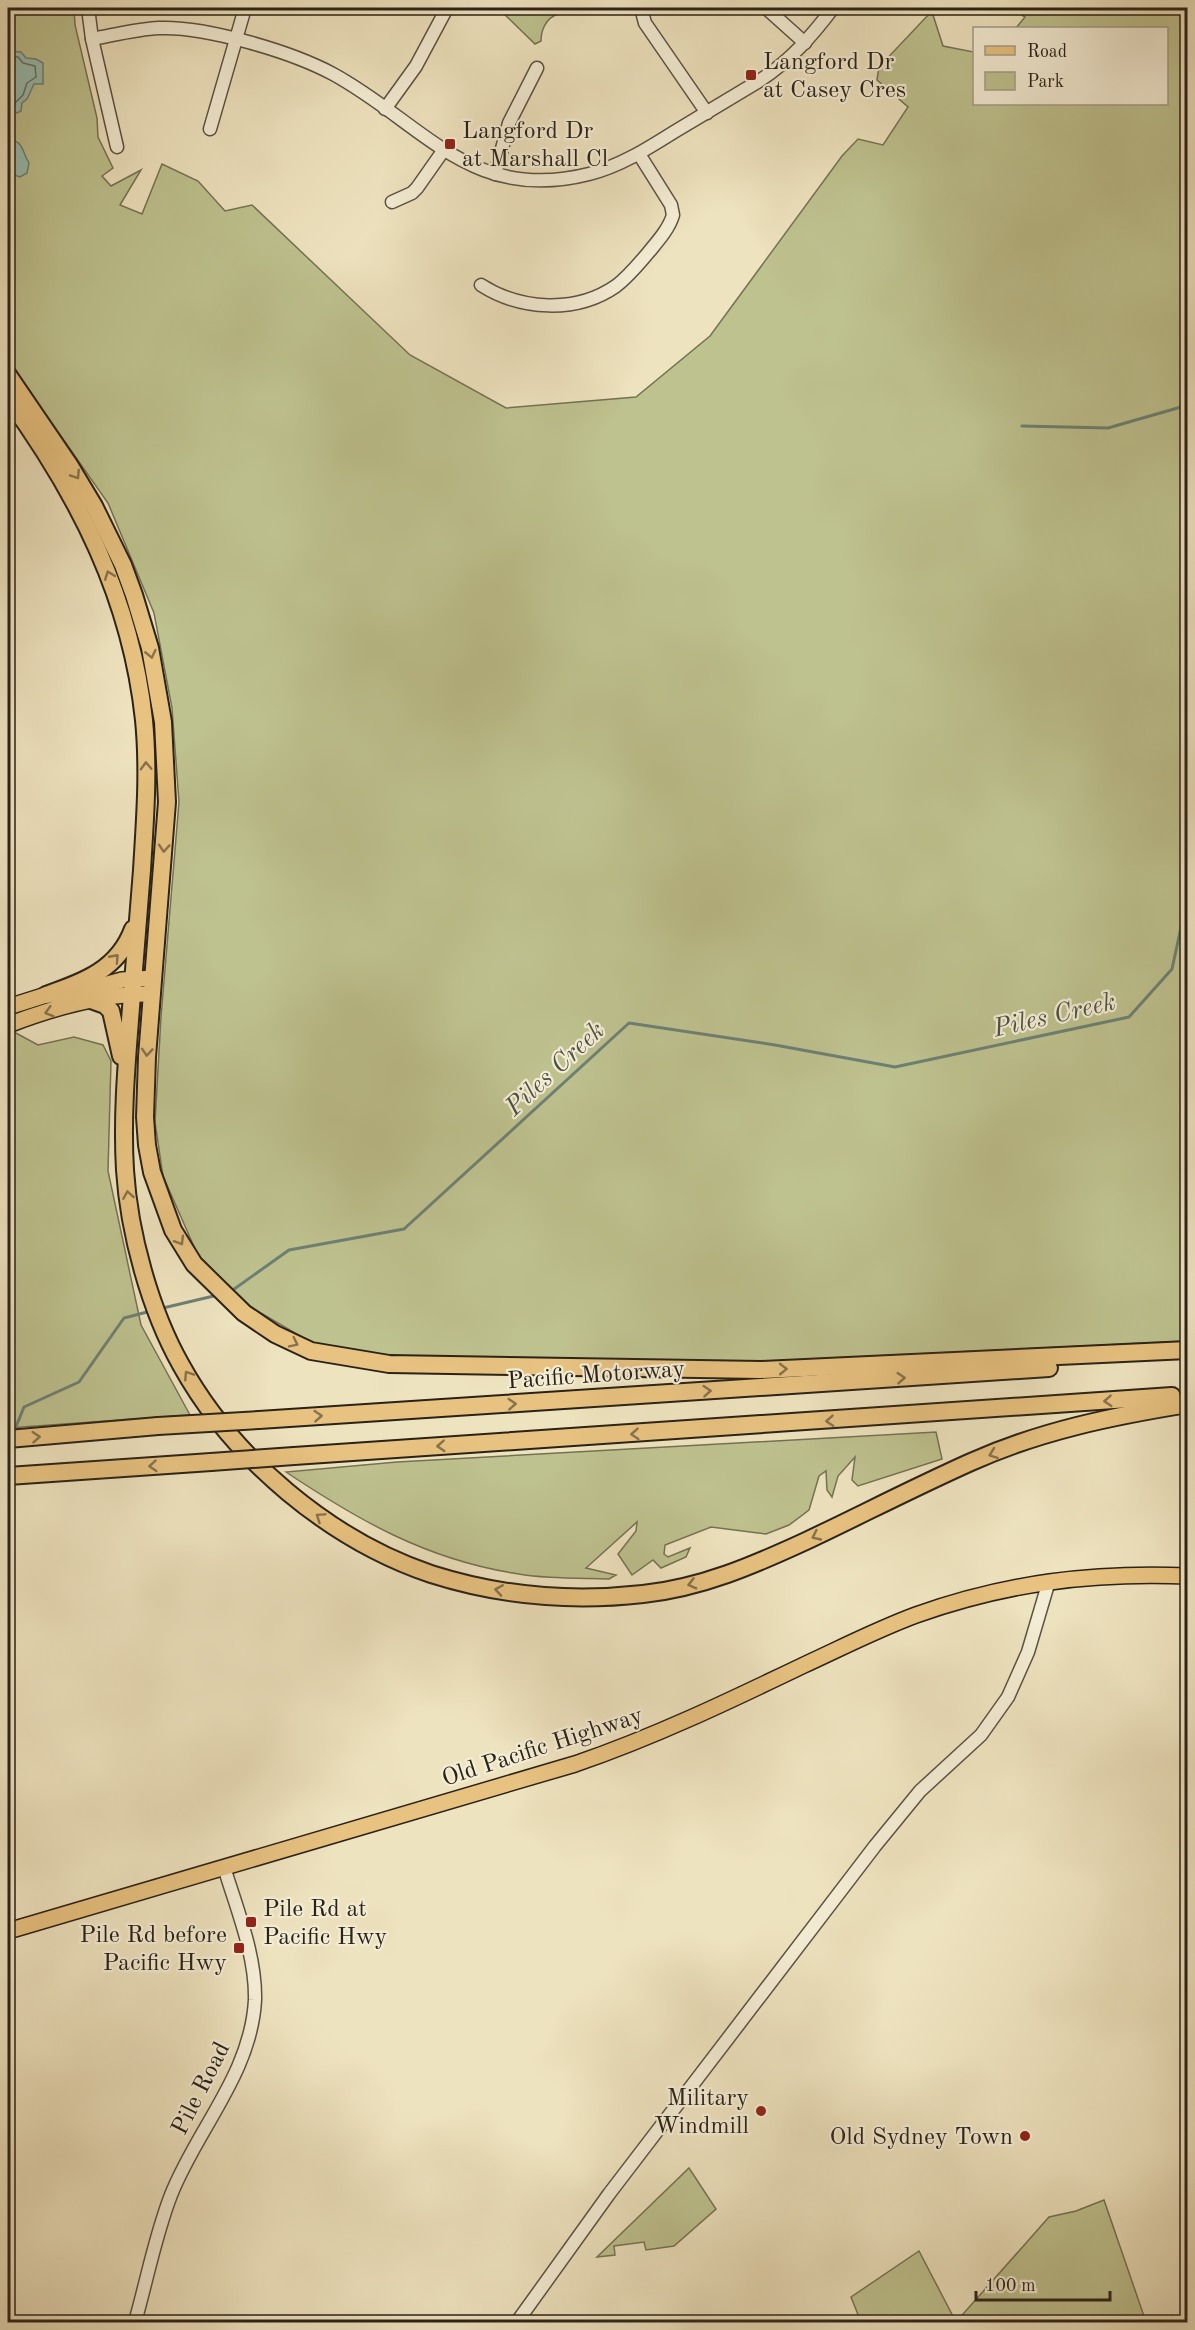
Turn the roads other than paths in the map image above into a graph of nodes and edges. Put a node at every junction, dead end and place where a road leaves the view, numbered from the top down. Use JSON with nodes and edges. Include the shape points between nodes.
{"nodes":[{"id":1,"x":88,"y":8,"type":"edge"},
{"id":2,"x":245,"y":8,"type":"edge"},
{"id":3,"x":447,"y":8,"type":"edge"},
{"id":4,"x":641,"y":8,"type":"edge"},
{"id":5,"x":766,"y":8,"type":"edge"},
{"id":6,"x":832,"y":8,"type":"edge"},
{"id":7,"x":92,"y":39,"type":"junction"},
{"id":8,"x":236,"y":40,"type":"junction"},
{"id":9,"x":805,"y":43,"type":"junction"},
{"id":10,"x":537,"y":68,"type":"dead end"},
{"id":11,"x":385,"y":109,"type":"junction"},
{"id":12,"x":707,"y":113,"type":"junction"},
{"id":13,"x":210,"y":129,"type":"dead end"},
{"id":14,"x":117,"y":147,"type":"dead end"},
{"id":15,"x":443,"y":151,"type":"junction"},
{"id":16,"x":639,"y":154,"type":"junction"},
{"id":17,"x":495,"y":174,"type":"junction"},
{"id":18,"x":392,"y":202,"type":"dead end"},
{"id":19,"x":481,"y":285,"type":"dead end"},
{"id":20,"x":8,"y":375,"type":"edge"},
{"id":21,"x":8,"y":398,"type":"edge"},
{"id":22,"x":8,"y":407,"type":"edge"},
{"id":23,"x":22,"y":418,"type":"junction"},
{"id":24,"x":139,"y":908,"type":"junction"},
{"id":25,"x":132,"y":986,"type":"junction"},
{"id":26,"x":153,"y":986,"type":"junction"},
{"id":27,"x":46,"y":995,"type":"junction"},
{"id":28,"x":91,"y":1000,"type":"junction"},
{"id":29,"x":8,"y":1007,"type":"edge"},
{"id":30,"x":8,"y":1025,"type":"edge"},
{"id":31,"x":125,"y":1087,"type":"junction"},
{"id":32,"x":1188,"y":1350,"type":"edge"},
{"id":33,"x":1188,"y":1359,"type":"edge"},
{"id":34,"x":1188,"y":1395,"type":"edge"},
{"id":35,"x":1188,"y":1404,"type":"edge"},
{"id":36,"x":8,"y":1439,"type":"edge"},
{"id":37,"x":8,"y":1476,"type":"edge"},
{"id":38,"x":1188,"y":1576,"type":"edge"},
{"id":39,"x":1049,"y":1581,"type":"junction"},
{"id":40,"x":224,"y":1867,"type":"junction"},
{"id":41,"x":8,"y":1931,"type":"edge"},
{"id":42,"x":135,"y":2322,"type":"edge"},
{"id":43,"x":517,"y":2322,"type":"edge"}],
"edges":[{"from":1,"to":7,"type":"street"},
{"from":2,"to":8,"type":"street"},
{"from":3,"to":11,"type":"street","via":[[416,66]]},
{"from":4,"to":12,"type":"street","via":[[645,23]]},
{"from":5,"to":9,"type":"street"},
{"from":6,"to":9,"type":"street"},
{"from":7,"to":8,"type":"street","via":[[160,28],[196,30]]},
{"from":7,"to":14,"type":"street"},
{"from":8,"to":11,"type":"street","via":[[315,65]]},
{"from":8,"to":13,"type":"street"},
{"from":9,"to":12,"type":"street","via":[[773,72]]},
{"from":10,"to":17,"type":"street","via":[[509,123]]},
{"from":11,"to":15,"type":"street"},
{"from":12,"to":16,"type":"street"},
{"from":15,"to":17,"type":"street"},
{"from":15,"to":18,"type":"street","via":[[412,193]]},
{"from":16,"to":17,"type":"street","via":[[606,169],[569,178],[532,180]]},
{"from":16,"to":19,"type":"street","via":[[671,205],[673,215],[632,273],[589,300],[551,306],[530,304]]},
{"from":20,"to":26,"type":"highway","one_way":true,"via":[[94,506],[123,565],[150,648],[159,689],[167,770]]},
{"from":21,"to":23,"type":"highway"},
{"from":22,"to":23,"type":"highway"},
{"from":24,"to":23,"type":"highway","one_way":true,"via":[[147,771],[133,657],[94,538],[62,477]]},
{"from":24,"to":25,"type":"highway"},
{"from":27,"to":24,"type":"highway","one_way":true,"via":[[86,981],[116,959],[130,938]]},
{"from":25,"to":26,"type":"main road"},
{"from":25,"to":27,"type":"main road"},
{"from":25,"to":28,"type":"main road"},
{"from":25,"to":31,"type":"highway"},
{"from":26,"to":32,"type":"highway","one_way":true,"via":[[147,1057],[147,1144],[152,1172],[173,1230],[194,1264],[244,1313],[311,1351],[389,1364],[772,1370]]},
{"from":27,"to":29,"type":"main road"},
{"from":28,"to":30,"type":"main road","one_way":true},
{"from":28,"to":31,"type":"highway","via":[[111,1011]]},
{"from":35,"to":31,"type":"highway","one_way":true,"via":[[1119,1415],[1037,1437],[974,1461],[748,1567],[644,1594],[566,1599],[476,1586],[432,1574],[373,1549],[320,1517],[271,1477],[204,1401],[180,1363],[150,1293],[141,1261],[125,1175]]},
{"from":36,"to":33,"type":"highway","name":"Pacific Motorway","one_way":true,"bridge":true},
{"from":34,"to":37,"type":"highway","one_way":true,"bridge":true},
{"from":38,"to":39,"type":"main road","name":"Old Pacific Highway","via":[[1138,1574]]},
{"from":39,"to":40,"type":"main road","name":"Old Pacific Highway","via":[[965,1599],[915,1616],[626,1747]]},
{"from":39,"to":43,"type":"street","via":[[1028,1652],[1008,1696],[981,1736],[920,1791],[875,1846],[609,2194]]},
{"from":40,"to":41,"type":"main road","name":"Old Pacific Highway"},
{"from":40,"to":42,"type":"street","name":"Pile Road","via":[[252,1961],[253,2016],[236,2072],[171,2196]]}]}
